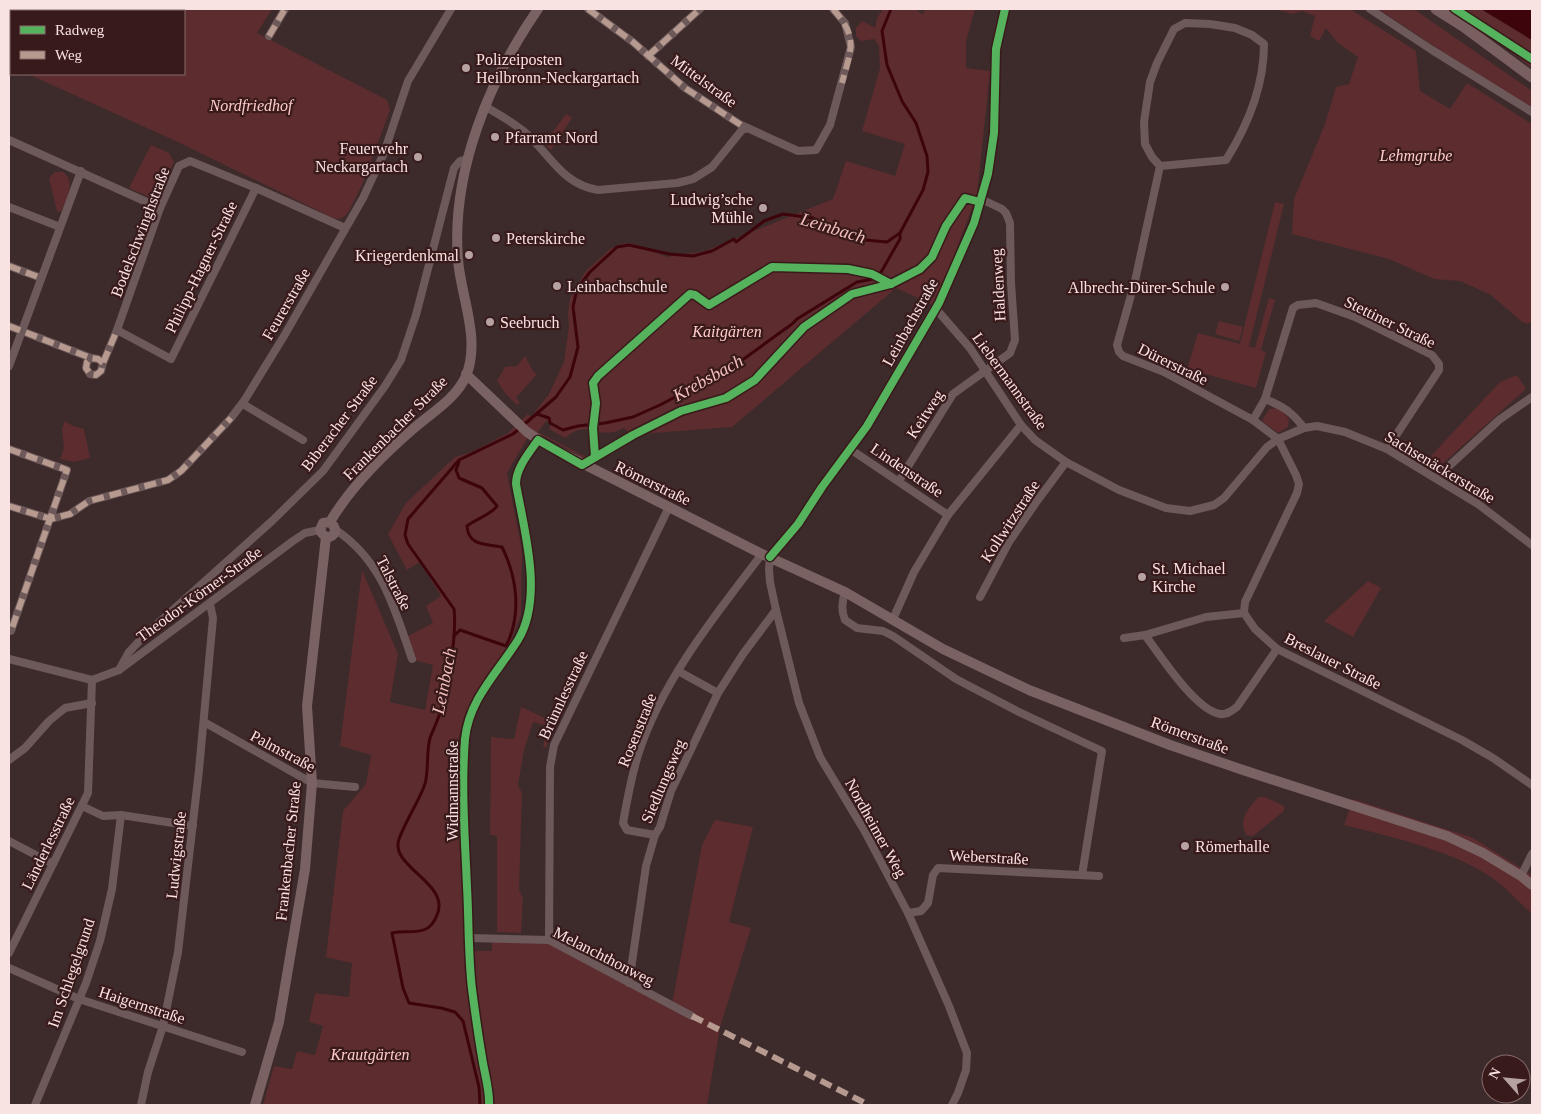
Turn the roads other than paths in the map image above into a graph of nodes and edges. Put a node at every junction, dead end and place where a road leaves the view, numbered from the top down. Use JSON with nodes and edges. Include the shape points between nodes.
{"nodes":[{"id":1,"x":285,"y":9,"type":"edge"},
{"id":2,"x":451,"y":9,"type":"edge"},
{"id":3,"x":538,"y":9,"type":"edge"},
{"id":4,"x":588,"y":9,"type":"edge"},
{"id":5,"x":700,"y":9,"type":"edge"},
{"id":6,"x":833,"y":9,"type":"edge"},
{"id":7,"x":1005,"y":9,"type":"edge"},
{"id":8,"x":1370,"y":9,"type":"edge"},
{"id":9,"x":1436,"y":9,"type":"edge"},
{"id":10,"x":269,"y":36,"type":"dead end"},
{"id":11,"x":648,"y":56,"type":"junction"},
{"id":12,"x":1532,"y":77,"type":"edge"},
{"id":13,"x":486,"y":107,"type":"junction"},
{"id":14,"x":1532,"y":112,"type":"edge"},
{"id":15,"x":748,"y":128,"type":"junction"},
{"id":16,"x":9,"y":140,"type":"edge"},
{"id":17,"x":467,"y":160,"type":"junction"},
{"id":18,"x":1160,"y":166,"type":"junction"},
{"id":19,"x":81,"y":171,"type":"junction"},
{"id":20,"x":256,"y":188,"type":"junction"},
{"id":21,"x":981,"y":199,"type":"junction"},
{"id":22,"x":9,"y":207,"type":"edge"},
{"id":23,"x":160,"y":208,"type":"junction"},
{"id":24,"x":60,"y":227,"type":"junction"},
{"id":25,"x":345,"y":228,"type":"junction"},
{"id":26,"x":9,"y":266,"type":"edge"},
{"id":27,"x":41,"y":278,"type":"junction"},
{"id":28,"x":936,"y":308,"type":"junction"},
{"id":29,"x":9,"y":326,"type":"edge"},
{"id":30,"x":117,"y":330,"type":"junction"},
{"id":31,"x":22,"y":331,"type":"junction"},
{"id":32,"x":90,"y":358,"type":"junction"},
{"id":33,"x":103,"y":363,"type":"junction"},
{"id":34,"x":9,"y":366,"type":"edge"},
{"id":35,"x":984,"y":371,"type":"junction"},
{"id":36,"x":466,"y":374,"type":"junction"},
{"id":37,"x":1532,"y":397,"type":"edge"},
{"id":38,"x":1265,"y":399,"type":"junction"},
{"id":39,"x":243,"y":404,"type":"junction"},
{"id":40,"x":1254,"y":420,"type":"junction"},
{"id":41,"x":1021,"y":425,"type":"junction"},
{"id":42,"x":1301,"y":430,"type":"junction"},
{"id":43,"x":1278,"y":439,"type":"junction"},
{"id":44,"x":304,"y":440,"type":"dead end"},
{"id":45,"x":538,"y":440,"type":"junction"},
{"id":46,"x":850,"y":449,"type":"junction"},
{"id":47,"x":1387,"y":449,"type":"junction"},
{"id":48,"x":9,"y":450,"type":"edge"},
{"id":49,"x":1066,"y":462,"type":"junction"},
{"id":50,"x":1436,"y":478,"type":"junction"},
{"id":51,"x":899,"y":481,"type":"junction"},
{"id":52,"x":9,"y":506,"type":"edge"},
{"id":53,"x":669,"y":508,"type":"junction"},
{"id":54,"x":948,"y":515,"type":"junction"},
{"id":55,"x":51,"y":519,"type":"junction"},
{"id":56,"x":333,"y":526,"type":"junction"},
{"id":57,"x":323,"y":533,"type":"junction"},
{"id":58,"x":1532,"y":545,"type":"edge"},
{"id":59,"x":766,"y":556,"type":"junction"},
{"id":60,"x":845,"y":592,"type":"junction"},
{"id":61,"x":980,"y":597,"type":"dead end"},
{"id":62,"x":210,"y":604,"type":"junction"},
{"id":63,"x":776,"y":610,"type":"junction"},
{"id":64,"x":1244,"y":613,"type":"junction"},
{"id":65,"x":893,"y":619,"type":"junction"},
{"id":66,"x":11,"y":631,"type":"dead end"},
{"id":67,"x":1145,"y":635,"type":"junction"},
{"id":68,"x":1124,"y":638,"type":"dead end"},
{"id":69,"x":1277,"y":649,"type":"junction"},
{"id":70,"x":9,"y":659,"type":"edge"},
{"id":71,"x":412,"y":659,"type":"dead end"},
{"id":72,"x":119,"y":670,"type":"junction"},
{"id":73,"x":678,"y":671,"type":"junction"},
{"id":74,"x":92,"y":680,"type":"junction"},
{"id":75,"x":718,"y":692,"type":"junction"},
{"id":76,"x":92,"y":703,"type":"junction"},
{"id":77,"x":204,"y":722,"type":"junction"},
{"id":78,"x":9,"y":760,"type":"edge"},
{"id":79,"x":312,"y":783,"type":"junction"},
{"id":80,"x":354,"y":786,"type":"dead end"},
{"id":81,"x":1532,"y":786,"type":"edge"},
{"id":82,"x":82,"y":806,"type":"junction"},
{"id":83,"x":121,"y":815,"type":"junction"},
{"id":84,"x":193,"y":826,"type":"junction"},
{"id":85,"x":655,"y":836,"type":"junction"},
{"id":86,"x":9,"y":841,"type":"edge"},
{"id":87,"x":1532,"y":854,"type":"edge"},
{"id":88,"x":53,"y":864,"type":"junction"},
{"id":89,"x":1082,"y":875,"type":"junction"},
{"id":90,"x":1099,"y":876,"type":"dead end"},
{"id":91,"x":1520,"y":876,"type":"junction"},
{"id":92,"x":1532,"y":885,"type":"edge"},
{"id":93,"x":908,"y":913,"type":"junction"},
{"id":94,"x":470,"y":938,"type":"junction"},
{"id":95,"x":549,"y":940,"type":"junction"},
{"id":96,"x":9,"y":953,"type":"edge"},
{"id":97,"x":9,"y":968,"type":"edge"},
{"id":98,"x":629,"y":983,"type":"junction"},
{"id":99,"x":79,"y":999,"type":"junction"},
{"id":100,"x":692,"y":1016,"type":"dead end"},
{"id":101,"x":163,"y":1026,"type":"junction"},
{"id":102,"x":242,"y":1052,"type":"dead end"},
{"id":103,"x":35,"y":1105,"type":"edge"},
{"id":104,"x":141,"y":1105,"type":"edge"},
{"id":105,"x":255,"y":1105,"type":"edge"},
{"id":106,"x":489,"y":1105,"type":"edge"},
{"id":107,"x":952,"y":1105,"type":"edge"}],
"edges":[{"from":1,"to":10,"type":"street"},
{"from":2,"to":25,"type":"street","name":"Feurerstraße","via":[[408,81],[384,153],[364,198]]},
{"from":3,"to":13,"type":"main road","name":"Frankenbacher Straße","via":[[520,35]]},
{"from":4,"to":11,"type":"street","name":"Mittelstraße"},
{"from":5,"to":11,"type":"street"},
{"from":6,"to":15,"type":"street","name":"Mittelstraße","via":[[845,23],[851,47],[830,125],[816,150],[798,151]]},
{"from":7,"to":21,"type":"street","name":"Leinbachstraße","via":[[996,49],[994,133]]},
{"from":8,"to":14,"type":"street"},
{"from":9,"to":12,"type":"main road"},
{"from":11,"to":15,"type":"street","name":"Mittelstraße","via":[[685,88]]},
{"from":13,"to":15,"type":"street","via":[[521,129],[562,174],[586,188],[598,190],[693,179],[712,167],[742,130]]},
{"from":13,"to":17,"type":"main road","name":"Frankenbacher Straße"},
{"from":16,"to":19,"type":"street"},
{"from":17,"to":36,"type":"main road","name":"Frankenbacher Straße","via":[[457,232],[471,348]]},
{"from":17,"to":72,"type":"street","name":"Biberacher Straße","via":[[460,161],[454,168],[416,316],[401,360],[385,386],[322,471],[146,635],[129,652]]},
{"from":18,"to":18,"type":"street","via":[[1145,144],[1144,122],[1152,76],[1174,29],[1185,23],[1235,28],[1264,44],[1262,78],[1241,136],[1226,160]]},
{"from":18,"to":40,"type":"street","name":"Dürerstraße","via":[[1135,281],[1120,331],[1119,352]]},
{"from":19,"to":23,"type":"street"},
{"from":19,"to":24,"type":"street"},
{"from":20,"to":23,"type":"street","name":"Bodelschwinghstraße","via":[[190,161],[179,166]]},
{"from":20,"to":25,"type":"street","name":"Bodelschwinghstraße"},
{"from":20,"to":30,"type":"street","name":"Philipp-Hagner-Straße","via":[[171,359]]},
{"from":21,"to":28,"type":"street","name":"Leinbachstraße"},
{"from":21,"to":35,"type":"street","name":"Haldenweg","via":[[1002,208],[1010,224],[1015,340],[1010,353]]},
{"from":22,"to":24,"type":"street"},
{"from":23,"to":30,"type":"street","name":"Bodelschwinghstraße"},
{"from":24,"to":27,"type":"street"},
{"from":25,"to":39,"type":"street","name":"Feurerstraße"},
{"from":26,"to":27,"type":"street"},
{"from":27,"to":31,"type":"street"},
{"from":28,"to":35,"type":"street","name":"Liebermannstraße","via":[[970,348]]},
{"from":28,"to":46,"type":"street","name":"Leinbachstraße","via":[[867,426]]},
{"from":29,"to":31,"type":"street"},
{"from":30,"to":33,"type":"street","name":"Bodelschwinghstraße"},
{"from":31,"to":32,"type":"street"},
{"from":31,"to":34,"type":"street"},
{"from":32,"to":33,"type":"street"},
{"from":32,"to":33,"type":"street","via":[[86,365],[90,374],[99,374]]},
{"from":35,"to":41,"type":"street","name":"Liebermannstraße"},
{"from":35,"to":51,"type":"street","name":"Keitweg","via":[[953,394]]},
{"from":36,"to":45,"type":"main road","name":"Römerstraße"},
{"from":36,"to":56,"type":"main road","name":"Frankenbacher Straße","via":[[456,392],[406,435],[356,487],[340,506]]},
{"from":37,"to":50,"type":"street","via":[[1500,420]]},
{"from":38,"to":40,"type":"street","name":"Stettiner Straße"},
{"from":38,"to":42,"type":"street","via":[[1282,406],[1296,418]]},
{"from":38,"to":47,"type":"street","name":"Stettiner Straße","via":[[1293,308],[1316,303],[1355,317],[1432,355],[1439,364],[1439,370]]},
{"from":39,"to":44,"type":"street"},
{"from":39,"to":55,"type":"street","name":"Feurerstraße","via":[[176,476],[90,501],[70,514]]},
{"from":40,"to":43,"type":"street","name":"Dürerstraße"},
{"from":41,"to":49,"type":"street","name":"Liebermannstraße","via":[[1035,440]]},
{"from":41,"to":54,"type":"street"},
{"from":42,"to":43,"type":"street","name":"Liebermannstraße"},
{"from":42,"to":47,"type":"street","name":"Sachsenäckerstraße","via":[[1317,426],[1341,430]]},
{"from":43,"to":49,"type":"street","name":"Liebermannstraße","via":[[1267,447],[1224,498],[1214,505],[1190,511],[1166,508],[1119,490]]},
{"from":43,"to":64,"type":"street","via":[[1296,475],[1297,493],[1245,602]]},
{"from":45,"to":53,"type":"main road","name":"Römerstraße"},
{"from":45,"to":94,"type":"street","name":"Widmannstraße","via":[[516,476],[530,565],[528,615],[519,639],[476,702],[468,719],[465,739],[464,816]]},
{"from":46,"to":51,"type":"street","name":"Lindenstraße"},
{"from":46,"to":59,"type":"street","name":"Leinbachstraße","via":[[798,524]]},
{"from":47,"to":50,"type":"street","name":"Sachsenäckerstraße"},
{"from":48,"to":55,"type":"street","via":[[67,470]]},
{"from":49,"to":61,"type":"street","name":"Kollwitzstraße","via":[[1009,542]]},
{"from":50,"to":58,"type":"street","name":"Sachsenäckerstraße","via":[[1482,507]]},
{"from":51,"to":54,"type":"street","name":"Lindenstraße"},
{"from":52,"to":55,"type":"street"},
{"from":53,"to":59,"type":"main road","name":"Römerstraße"},
{"from":53,"to":95,"type":"street","name":"Brünnlesstraße","via":[[554,744],[550,767]]},
{"from":54,"to":65,"type":"street","via":[[914,572]]},
{"from":55,"to":66,"type":"street"},
{"from":56,"to":57,"type":"main road","name":"Frankenbacher Straße","via":[[330,537]]},
{"from":56,"to":71,"type":"street","name":"Talstraße","via":[[362,551],[378,573]]},
{"from":57,"to":62,"type":"street","name":"Theodor-Körner-Straße","via":[[305,533]]},
{"from":57,"to":79,"type":"main road","name":"Frankenbacher Straße","via":[[307,706]]},
{"from":59,"to":60,"type":"main road","name":"Römerstraße"},
{"from":59,"to":63,"type":"street","name":"Nordheimer Weg"},
{"from":59,"to":73,"type":"street","name":"Rosenstraße","via":[[703,631]]},
{"from":60,"to":65,"type":"main road","name":"Römerstraße"},
{"from":60,"to":89,"type":"street","via":[[842,602],[845,620],[858,628],[888,633],[956,679],[1102,751]]},
{"from":62,"to":72,"type":"street","name":"Theodor-Körner-Straße"},
{"from":62,"to":77,"type":"street","name":"Ludwigstraße","via":[[213,618]]},
{"from":63,"to":75,"type":"street","name":"Siedlungsweg"},
{"from":63,"to":93,"type":"street","name":"Nordheimer Weg","via":[[799,703],[820,758],[864,830]]},
{"from":64,"to":67,"type":"street","via":[[1206,617]]},
{"from":64,"to":69,"type":"street","name":"Breslauer Straße","via":[[1255,629]]},
{"from":65,"to":91,"type":"main road","name":"Römerstraße","via":[[943,649],[1029,690],[1189,751],[1447,836]]},
{"from":67,"to":68,"type":"street"},
{"from":67,"to":69,"type":"street","via":[[1195,699],[1208,710],[1221,714],[1228,714],[1237,707]]},
{"from":69,"to":81,"type":"street","name":"Breslauer Straße","via":[[1462,740]]},
{"from":70,"to":74,"type":"street"},
{"from":72,"to":74,"type":"street","name":"Theodor-Körner-Straße"},
{"from":73,"to":75,"type":"street"},
{"from":73,"to":85,"type":"street","name":"Rosenstraße","via":[[638,754],[623,823],[627,830]]},
{"from":74,"to":76,"type":"street","name":"Länderlesstraße"},
{"from":75,"to":85,"type":"street","name":"Siedlungsweg","via":[[670,791]]},
{"from":76,"to":78,"type":"street","via":[[65,708]]},
{"from":76,"to":82,"type":"street","name":"Länderlesstraße","via":[[88,793]]},
{"from":77,"to":79,"type":"street","name":"Palmstraße"},
{"from":77,"to":84,"type":"street","name":"Ludwigstraße"},
{"from":79,"to":80,"type":"street","name":"Palmstraße"},
{"from":79,"to":105,"type":"main road","name":"Frankenbacher Straße","via":[[290,964],[279,1022]]},
{"from":82,"to":83,"type":"street","via":[[103,816]]},
{"from":82,"to":88,"type":"street","name":"Länderlesstraße"},
{"from":83,"to":84,"type":"street"},
{"from":83,"to":99,"type":"street","name":"Im Schlegelgrund","via":[[112,889],[100,941]]},
{"from":84,"to":101,"type":"street","name":"Ludwigstraße","via":[[178,952]]},
{"from":85,"to":98,"type":"street","name":"Siedlungsweg","via":[[646,866]]},
{"from":86,"to":88,"type":"street"},
{"from":87,"to":91,"type":"street"},
{"from":88,"to":96,"type":"street","name":"Länderlesstraße"},
{"from":89,"to":90,"type":"street","name":"Weberstraße"},
{"from":89,"to":93,"type":"street","name":"Weberstraße","via":[[938,868],[933,875],[928,902],[921,911]]},
{"from":91,"to":92,"type":"main road","name":"Römerstraße"},
{"from":93,"to":107,"type":"street","name":"Nordheimer Weg","via":[[967,1053],[966,1070]]},
{"from":94,"to":95,"type":"street","name":"Melanchthonweg"},
{"from":94,"to":106,"type":"street","name":"Widmannstraße","via":[[472,985]]},
{"from":95,"to":98,"type":"street","name":"Melanchthonweg"},
{"from":97,"to":99,"type":"street","name":"Haigernstraße"},
{"from":98,"to":100,"type":"street","name":"Melanchthonweg"},
{"from":99,"to":101,"type":"street","name":"Haigernstraße"},
{"from":99,"to":103,"type":"street","name":"Im Schlegelgrund"},
{"from":101,"to":102,"type":"street","name":"Haigernstraße"},
{"from":101,"to":104,"type":"street","name":"Ludwigstraße"}]}
